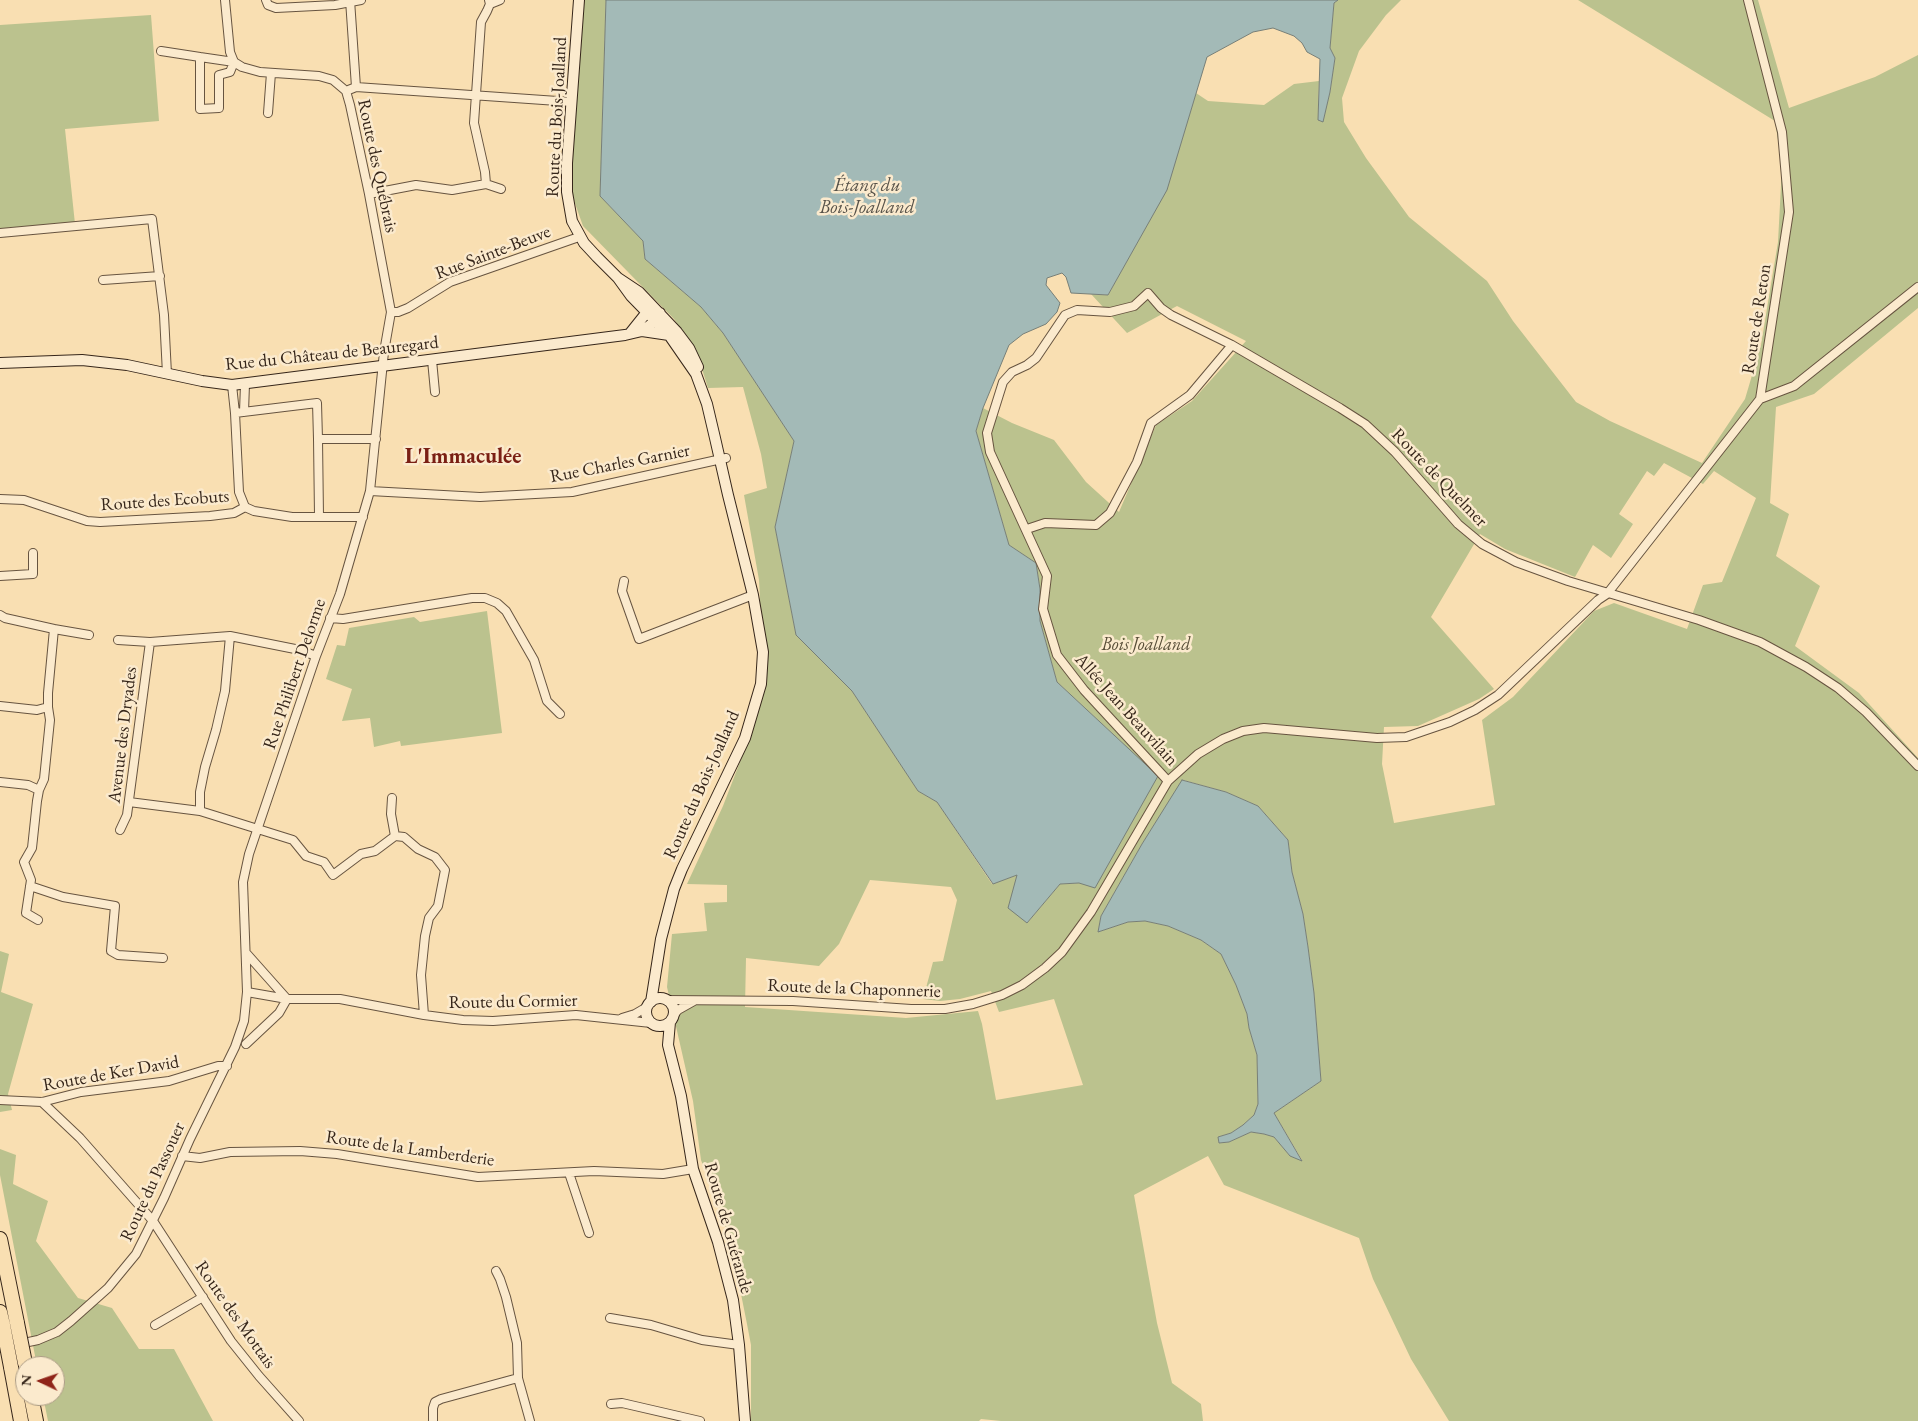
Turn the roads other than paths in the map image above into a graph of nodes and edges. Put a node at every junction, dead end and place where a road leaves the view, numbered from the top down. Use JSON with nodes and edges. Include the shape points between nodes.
{"nodes":[{"id":1,"x":225,"y":0,"type":"edge"},
{"id":2,"x":266,"y":0,"type":"edge"},
{"id":3,"x":361,"y":0,"type":"edge"},
{"id":4,"x":500,"y":0,"type":"edge"},
{"id":5,"x":579,"y":0,"type":"edge"},
{"id":6,"x":1748,"y":0,"type":"edge"},
{"id":7,"x":350,"y":1,"type":"edge"},
{"id":8,"x":490,"y":2,"type":"edge"},
{"id":9,"x":161,"y":51,"type":"dead end"},
{"id":10,"x":200,"y":58,"type":"junction"},
{"id":11,"x":218,"y":61,"type":"junction"},
{"id":12,"x":234,"y":62,"type":"junction"},
{"id":13,"x":271,"y":73,"type":"junction"},
{"id":14,"x":219,"y":75,"type":"junction"},
{"id":15,"x":356,"y":86,"type":"junction"},
{"id":16,"x":346,"y":92,"type":"junction"},
{"id":17,"x":476,"y":96,"type":"junction"},
{"id":18,"x":572,"y":102,"type":"junction"},
{"id":19,"x":268,"y":113,"type":"dead end"},
{"id":20,"x":486,"y":184,"type":"junction"},
{"id":21,"x":501,"y":189,"type":"dead end"},
{"id":22,"x":369,"y":194,"type":"junction"},
{"id":23,"x":0,"y":233,"type":"edge"},
{"id":24,"x":579,"y":234,"type":"junction"},
{"id":25,"x":160,"y":276,"type":"junction"},
{"id":26,"x":618,"y":278,"type":"junction"},
{"id":27,"x":103,"y":280,"type":"dead end"},
{"id":28,"x":1918,"y":287,"type":"edge"},
{"id":29,"x":1148,"y":293,"type":"joint"},
{"id":30,"x":391,"y":312,"type":"junction"},
{"id":31,"x":647,"y":312,"type":"junction"},
{"id":32,"x":658,"y":317,"type":"junction"},
{"id":33,"x":642,"y":331,"type":"junction"},
{"id":34,"x":631,"y":332,"type":"junction"},
{"id":35,"x":673,"y":334,"type":"junction"},
{"id":36,"x":1232,"y":345,"type":"junction"},
{"id":37,"x":432,"y":360,"type":"junction"},
{"id":38,"x":0,"y":363,"type":"edge"},
{"id":39,"x":382,"y":366,"type":"junction"},
{"id":40,"x":167,"y":374,"type":"junction"},
{"id":41,"x":245,"y":384,"type":"junction"},
{"id":42,"x":232,"y":385,"type":"junction"},
{"id":43,"x":435,"y":392,"type":"dead end"},
{"id":44,"x":1760,"y":399,"type":"junction"},
{"id":45,"x":244,"y":412,"type":"junction"},
{"id":46,"x":235,"y":413,"type":"junction"},
{"id":47,"x":318,"y":439,"type":"junction"},
{"id":48,"x":376,"y":439,"type":"junction"},
{"id":49,"x":723,"y":458,"type":"junction"},
{"id":50,"x":370,"y":491,"type":"junction"},
{"id":51,"x":0,"y":499,"type":"edge"},
{"id":52,"x":245,"y":507,"type":"junction"},
{"id":53,"x":319,"y":516,"type":"junction"},
{"id":54,"x":363,"y":517,"type":"junction"},
{"id":55,"x":1027,"y":529,"type":"junction"},
{"id":56,"x":33,"y":553,"type":"dead end"},
{"id":57,"x":744,"y":557,"type":"junction"},
{"id":58,"x":0,"y":576,"type":"edge"},
{"id":59,"x":624,"y":581,"type":"dead end"},
{"id":60,"x":1607,"y":594,"type":"junction"},
{"id":61,"x":753,"y":595,"type":"junction"},
{"id":62,"x":0,"y":616,"type":"edge"},
{"id":63,"x":330,"y":618,"type":"junction"},
{"id":64,"x":54,"y":629,"type":"junction"},
{"id":65,"x":90,"y":635,"type":"dead end"},
{"id":66,"x":230,"y":636,"type":"junction"},
{"id":67,"x":118,"y":640,"type":"dead end"},
{"id":68,"x":150,"y":642,"type":"junction"},
{"id":69,"x":316,"y":656,"type":"junction"},
{"id":70,"x":0,"y":706,"type":"edge"},
{"id":71,"x":48,"y":707,"type":"junction"},
{"id":72,"x":560,"y":714,"type":"dead end"},
{"id":73,"x":1918,"y":766,"type":"edge"},
{"id":74,"x":1168,"y":781,"type":"junction"},
{"id":75,"x":0,"y":782,"type":"edge"},
{"id":76,"x":40,"y":790,"type":"junction"},
{"id":77,"x":392,"y":798,"type":"dead end"},
{"id":78,"x":129,"y":802,"type":"junction"},
{"id":79,"x":200,"y":811,"type":"junction"},
{"id":80,"x":120,"y":830,"type":"dead end"},
{"id":81,"x":258,"y":830,"type":"junction"},
{"id":82,"x":395,"y":836,"type":"junction"},
{"id":83,"x":30,"y":886,"type":"junction"},
{"id":84,"x":38,"y":920,"type":"dead end"},
{"id":85,"x":247,"y":954,"type":"junction"},
{"id":86,"x":163,"y":958,"type":"dead end"},
{"id":87,"x":655,"y":967,"type":"junction"},
{"id":88,"x":247,"y":992,"type":"junction"},
{"id":89,"x":287,"y":999,"type":"junction"},
{"id":90,"x":665,"y":999,"type":"junction"},
{"id":91,"x":698,"y":999,"type":"junction"},
{"id":92,"x":649,"y":1004,"type":"junction"},
{"id":93,"x":424,"y":1016,"type":"junction"},
{"id":94,"x":620,"y":1018,"type":"junction"},
{"id":95,"x":672,"y":1018,"type":"junction"},
{"id":96,"x":653,"y":1024,"type":"junction"},
{"id":97,"x":246,"y":1044,"type":"dead end"},
{"id":98,"x":668,"y":1045,"type":"junction"},
{"id":99,"x":226,"y":1066,"type":"junction"},
{"id":100,"x":0,"y":1100,"type":"edge"},
{"id":101,"x":42,"y":1102,"type":"junction"},
{"id":102,"x":182,"y":1156,"type":"junction"},
{"id":103,"x":693,"y":1169,"type":"junction"},
{"id":104,"x":569,"y":1173,"type":"junction"},
{"id":105,"x":153,"y":1221,"type":"junction"},
{"id":106,"x":589,"y":1233,"type":"dead end"},
{"id":107,"x":0,"y":1239,"type":"edge"},
{"id":108,"x":496,"y":1271,"type":"dead end"},
{"id":109,"x":203,"y":1297,"type":"junction"},
{"id":110,"x":1,"y":1318,"type":"edge"},
{"id":111,"x":610,"y":1318,"type":"dead end"},
{"id":112,"x":155,"y":1325,"type":"dead end"},
{"id":113,"x":740,"y":1345,"type":"junction"},
{"id":114,"x":0,"y":1348,"type":"edge"},
{"id":115,"x":23,"y":1356,"type":"edge"},
{"id":116,"x":518,"y":1378,"type":"junction"},
{"id":117,"x":611,"y":1404,"type":"dead end"},
{"id":118,"x":33,"y":1406,"type":"edge"},
{"id":119,"x":21,"y":1421,"type":"edge"},
{"id":120,"x":36,"y":1421,"type":"edge"},
{"id":121,"x":299,"y":1421,"type":"edge"},
{"id":122,"x":433,"y":1421,"type":"edge"},
{"id":123,"x":530,"y":1421,"type":"edge"},
{"id":124,"x":700,"y":1421,"type":"edge"},
{"id":125,"x":745,"y":1421,"type":"edge"}],
"edges":[{"from":1,"to":12,"type":"street","via":[[230,52]]},
{"from":2,"to":7,"type":"street","via":[[268,5],[276,8],[335,5]]},
{"from":3,"to":7,"type":"street"},
{"from":4,"to":8,"type":"street"},
{"from":5,"to":18,"type":"street","name":"Route du Bois-Joalland"},
{"from":6,"to":44,"type":"street","name":"Route de Reton","via":[[1782,132],[1789,212]]},
{"from":7,"to":15,"type":"street"},
{"from":8,"to":17,"type":"street","via":[[480,22]]},
{"from":9,"to":10,"type":"street","name":"Route des Québrais"},
{"from":10,"to":11,"type":"street","name":"Route des Québrais"},
{"from":10,"to":14,"type":"street","via":[[200,110],[219,108]]},
{"from":11,"to":12,"type":"street","name":"Route des Québrais"},
{"from":11,"to":14,"type":"street"},
{"from":12,"to":13,"type":"street","name":"Route des Québrais","via":[[242,67]]},
{"from":12,"to":14,"type":"street","via":[[230,72]]},
{"from":13,"to":16,"type":"street","name":"Route des Québrais","via":[[319,76],[333,80]]},
{"from":13,"to":19,"type":"street"},
{"from":15,"to":16,"type":"street"},
{"from":15,"to":17,"type":"street"},
{"from":16,"to":22,"type":"street","name":"Route des Québrais"},
{"from":17,"to":18,"type":"street"},
{"from":17,"to":20,"type":"street","via":[[474,123]]},
{"from":18,"to":24,"type":"street","name":"Route du Bois-Joalland","via":[[567,192],[572,221]]},
{"from":20,"to":21,"type":"street"},
{"from":20,"to":22,"type":"street","via":[[452,190],[416,185]]},
{"from":22,"to":30,"type":"street","name":"Route des Québrais"},
{"from":23,"to":25,"type":"street","via":[[152,219]]},
{"from":24,"to":26,"type":"street","name":"Route du Bois-Joalland"},
{"from":24,"to":30,"type":"street","name":"Rue Sainte-Beuve","via":[[576,238],[450,282],[408,308]]},
{"from":25,"to":27,"type":"street"},
{"from":25,"to":40,"type":"street"},
{"from":26,"to":31,"type":"street","name":"Route du Bois-Joalland"},
{"from":26,"to":32,"type":"street","name":"Route du Bois-Joalland","via":[[639,292]]},
{"from":28,"to":44,"type":"street","via":[[1794,386]]},
{"from":29,"to":36,"type":"street","name":"Route de Quelmer","via":[[1170,315]]},
{"from":29,"to":55,"type":"street","name":"Allée Jean Beauvilain","via":[[1134,306],[1110,312],[1070,311],[1036,358],[1012,372],[1003,382],[987,433],[994,461]]},
{"from":30,"to":39,"type":"street","name":"Route des Québrais"},
{"from":31,"to":32,"type":"street"},
{"from":31,"to":34,"type":"street"},
{"from":32,"to":33,"type":"street"},
{"from":32,"to":35,"type":"street","name":"Route du Bois-Joalland"},
{"from":33,"to":34,"type":"street","name":"Rue du Château de Beauregard"},
{"from":33,"to":35,"type":"street","name":"Rue du Château de Beauregard"},
{"from":34,"to":37,"type":"street","name":"Rue du Château de Beauregard"},
{"from":35,"to":49,"type":"street","name":"Route du Bois-Joalland","via":[[696,374]]},
{"from":36,"to":55,"type":"street","via":[[1190,395],[1152,423],[1137,462],[1103,519],[1096,525],[1045,523]]},
{"from":36,"to":60,"type":"street","name":"Route de Quelmer","via":[[1364,424],[1395,452],[1458,524],[1482,544],[1516,562]]},
{"from":37,"to":39,"type":"street","name":"Rue du Château de Beauregard"},
{"from":37,"to":43,"type":"street"},
{"from":38,"to":40,"type":"street","name":"Rue du Château de Beauregard","via":[[82,360]]},
{"from":39,"to":41,"type":"street","name":"Rue du Château de Beauregard"},
{"from":39,"to":48,"type":"street","name":"Rue Philibert Delorme"},
{"from":40,"to":42,"type":"street","name":"Rue du Château de Beauregard"},
{"from":41,"to":42,"type":"street","name":"Rue du Château de Beauregard"},
{"from":41,"to":45,"type":"street"},
{"from":42,"to":46,"type":"street"},
{"from":44,"to":60,"type":"street","name":"Route de Reton"},
{"from":45,"to":46,"type":"street"},
{"from":45,"to":47,"type":"street","via":[[317,403]]},
{"from":46,"to":52,"type":"street","via":[[239,492]]},
{"from":47,"to":48,"type":"street"},
{"from":47,"to":53,"type":"street"},
{"from":48,"to":50,"type":"street","name":"Rue Philibert Delorme"},
{"from":49,"to":50,"type":"street","name":"Rue Charles Garnier","via":[[572,492],[480,497]]},
{"from":49,"to":57,"type":"street","name":"Route du Bois-Joalland"},
{"from":49,"to":57,"type":"street","name":"Route du Bois-Joalland","via":[[732,487]]},
{"from":50,"to":54,"type":"street","name":"Rue Philibert Delorme"},
{"from":51,"to":52,"type":"street","name":"Route des Ecobuts","via":[[24,500],[86,521],[100,522],[210,516],[234,513]]},
{"from":52,"to":53,"type":"street","via":[[292,517]]},
{"from":53,"to":54,"type":"street"},
{"from":54,"to":63,"type":"street","name":"Rue Philibert Delorme"},
{"from":55,"to":74,"type":"street","name":"Allée Jean Beauvilain","via":[[1047,576],[1043,609],[1057,655],[1084,690]]},
{"from":56,"to":58,"type":"street","via":[[33,574]]},
{"from":57,"to":61,"type":"street","name":"Route du Bois-Joalland"},
{"from":59,"to":61,"type":"street","via":[[622,591],[639,640]]},
{"from":60,"to":73,"type":"street","name":"Route de Quelmer","via":[[1699,620],[1760,642],[1806,667],[1866,712]]},
{"from":60,"to":74,"type":"street","name":"Route de Reton","via":[[1498,695],[1450,722],[1406,737],[1377,738],[1264,728],[1243,731],[1223,738],[1198,754]]},
{"from":61,"to":87,"type":"street","name":"Route du Bois-Joalland","via":[[763,652],[761,684],[745,738],[682,869]]},
{"from":62,"to":64,"type":"street"},
{"from":63,"to":69,"type":"street","name":"Rue Philibert Delorme"},
{"from":63,"to":72,"type":"street","via":[[343,619],[472,598],[485,598],[497,603],[506,611],[534,660],[547,701]]},
{"from":64,"to":65,"type":"street"},
{"from":64,"to":71,"type":"street"},
{"from":66,"to":68,"type":"street"},
{"from":66,"to":69,"type":"street"},
{"from":66,"to":79,"type":"street","via":[[225,692],[204,767]]},
{"from":67,"to":68,"type":"street"},
{"from":68,"to":78,"type":"street","name":"Avenue des Dryades"},
{"from":69,"to":81,"type":"street","name":"Rue Philibert Delorme"},
{"from":70,"to":71,"type":"street","via":[[37,710]]},
{"from":71,"to":76,"type":"street","via":[[48,750]]},
{"from":74,"to":91,"type":"street","name":"Route de la Chaponnerie","via":[[1073,938],[1045,968],[1002,995],[945,1009]]},
{"from":75,"to":76,"type":"street","via":[[28,785]]},
{"from":76,"to":83,"type":"street","via":[[32,848],[24,862]]},
{"from":77,"to":82,"type":"street"},
{"from":78,"to":79,"type":"street"},
{"from":78,"to":80,"type":"street","name":"Avenue des Dryades"},
{"from":79,"to":81,"type":"street"},
{"from":81,"to":82,"type":"street","via":[[293,840],[306,856],[324,862],[334,875],[361,854],[375,851]]},
{"from":81,"to":85,"type":"street","name":"Rue Philibert Delorme","via":[[244,882]]},
{"from":82,"to":93,"type":"street","via":[[435,857],[445,870],[438,906],[429,918],[424,944],[421,975]]},
{"from":83,"to":84,"type":"street","via":[[26,913]]},
{"from":83,"to":86,"type":"street","via":[[63,897],[114,906],[111,951]]},
{"from":85,"to":88,"type":"street","name":"Rue Philibert Delorme"},
{"from":85,"to":89,"type":"street"},
{"from":87,"to":90,"type":"street","name":"Route du Bois-Joalland","via":[[659,989]]},
{"from":87,"to":92,"type":"street","name":"Route du Bois-Joalland"},
{"from":88,"to":89,"type":"street","name":"Route du Cormier"},
{"from":88,"to":99,"type":"street","name":"Route du Passouer","via":[[244,1021]]},
{"from":89,"to":93,"type":"street","name":"Route du Cormier","via":[[340,999]]},
{"from":89,"to":97,"type":"street","via":[[279,1013]]},
{"from":90,"to":91,"type":"street","name":"Route de la Chaponnerie"},
{"from":90,"to":92,"type":"street"},
{"from":90,"to":95,"type":"street","via":[[672,1006]]},
{"from":91,"to":95,"type":"street"},
{"from":92,"to":94,"type":"street","via":[[635,1014]]},
{"from":92,"to":96,"type":"street","via":[[647,1015]]},
{"from":93,"to":94,"type":"street","name":"Route du Cormier","via":[[463,1020],[576,1016]]},
{"from":94,"to":96,"type":"street","name":"Route du Cormier"},
{"from":95,"to":96,"type":"street","via":[[665,1025]]},
{"from":95,"to":98,"type":"street","name":"Route de Guérande"},
{"from":96,"to":98,"type":"street","name":"Route de Guérande"},
{"from":98,"to":103,"type":"street","name":"Route de Guérande","via":[[681,1096]]},
{"from":99,"to":101,"type":"street","name":"Route de Ker David","via":[[169,1081],[81,1092]]},
{"from":99,"to":102,"type":"street","name":"Route du Passouer"},
{"from":100,"to":101,"type":"street","name":"Route de Ker David"},
{"from":101,"to":105,"type":"street","name":"Route des Mottais","via":[[80,1138]]},
{"from":102,"to":104,"type":"street","name":"Route de la Lamberderie","via":[[200,1158],[230,1152],[300,1151],[478,1177]]},
{"from":102,"to":105,"type":"street","name":"Route du Passouer"},
{"from":103,"to":104,"type":"street","name":"Route de la Lamberderie","via":[[663,1174]]},
{"from":103,"to":113,"type":"street","name":"Route de Guérande","via":[[724,1264]]},
{"from":104,"to":106,"type":"street"},
{"from":105,"to":109,"type":"street","name":"Route des Mottais"},
{"from":105,"to":114,"type":"street","name":"Route du Passouer","via":[[136,1254],[120,1274],[71,1321],[57,1332],[38,1340]]},
{"from":107,"to":115,"type":"highway","bridge":true},
{"from":108,"to":116,"type":"street","via":[[517,1343]]},
{"from":109,"to":112,"type":"street"},
{"from":109,"to":121,"type":"street","name":"Route des Mottais","via":[[231,1341]]},
{"from":110,"to":119,"type":"highway","bridge":true},
{"from":111,"to":113,"type":"street","via":[[702,1340]]},
{"from":113,"to":125,"type":"street","name":"Route de Guérande"},
{"from":116,"to":122,"type":"street","via":[[440,1399],[433,1408]]},
{"from":116,"to":123,"type":"street"},
{"from":117,"to":124,"type":"street","via":[[622,1402]]},
{"from":118,"to":120,"type":"highway"}]}
